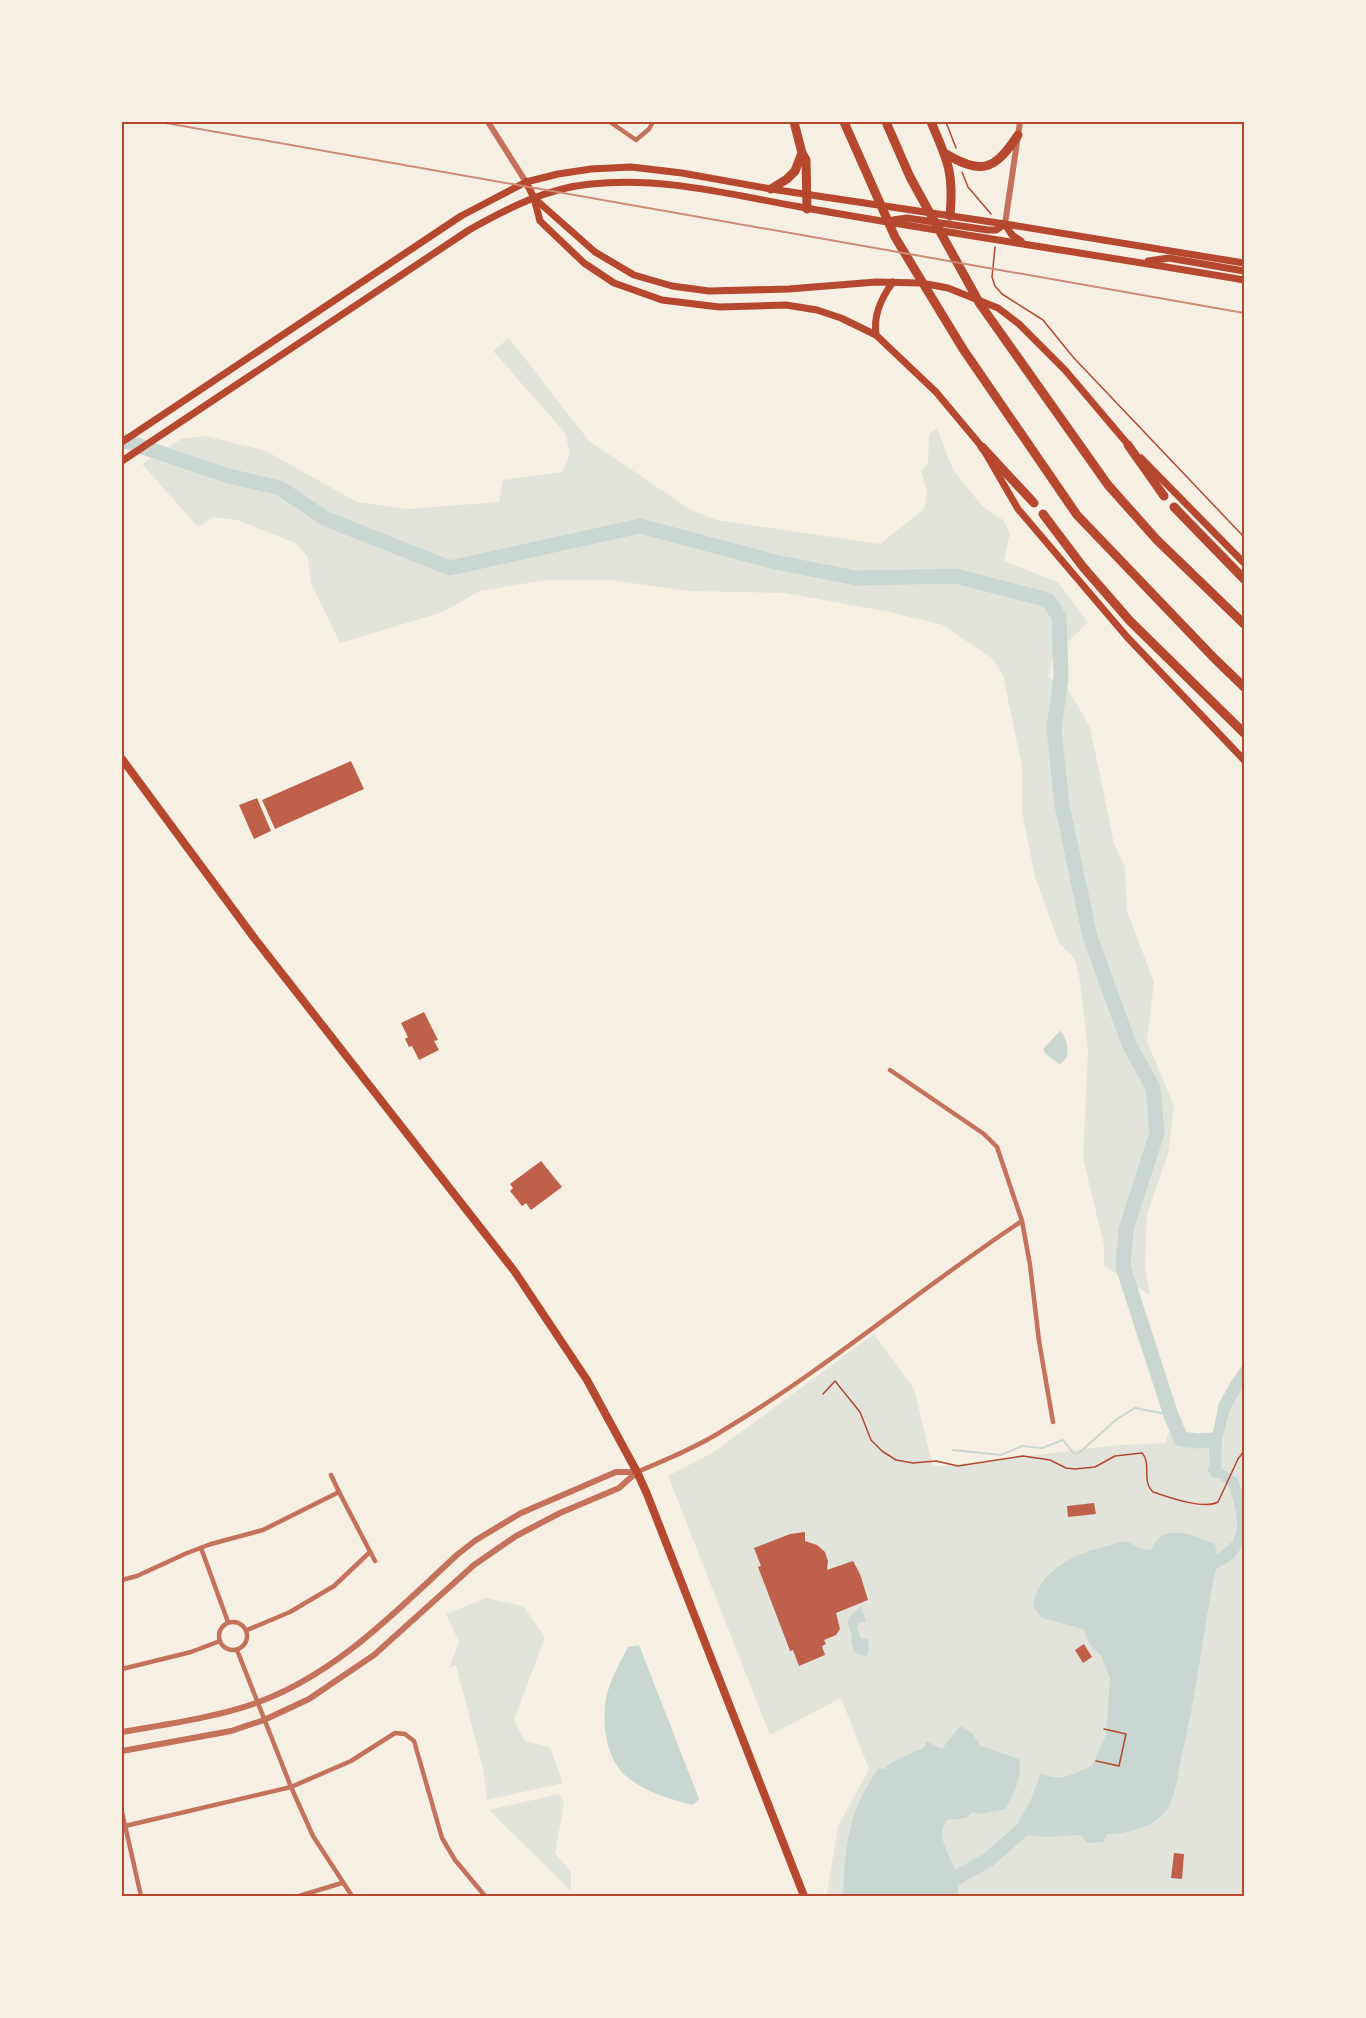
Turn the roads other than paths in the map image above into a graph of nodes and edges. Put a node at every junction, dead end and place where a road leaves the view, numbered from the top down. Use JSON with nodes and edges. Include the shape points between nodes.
{"nodes":[{"id":1,"x":488,"y":122,"type":"edge"},
{"id":2,"x":610,"y":122,"type":"edge"},
{"id":3,"x":653,"y":122,"type":"edge"},
{"id":4,"x":794,"y":122,"type":"edge"},
{"id":5,"x":844,"y":122,"type":"edge"},
{"id":6,"x":886,"y":122,"type":"edge"},
{"id":7,"x":931,"y":122,"type":"edge"},
{"id":8,"x":1020,"y":122,"type":"edge"},
{"id":9,"x":1017,"y":135,"type":"junction"},
{"id":10,"x":802,"y":153,"type":"junction"},
{"id":11,"x":944,"y":153,"type":"junction"},
{"id":12,"x":526,"y":182,"type":"junction"},
{"id":13,"x":771,"y":189,"type":"junction"},
{"id":14,"x":808,"y":194,"type":"junction"},
{"id":15,"x":534,"y":198,"type":"junction"},
{"id":16,"x":807,"y":209,"type":"junction"},
{"id":17,"x":949,"y":220,"type":"junction"},
{"id":18,"x":889,"y":221,"type":"junction"},
{"id":19,"x":1005,"y":224,"type":"junction"},
{"id":20,"x":1024,"y":243,"type":"junction"},
{"id":21,"x":1142,"y":262,"type":"junction"},
{"id":22,"x":1245,"y":263,"type":"edge"},
{"id":23,"x":1245,"y":271,"type":"edge"},
{"id":24,"x":1245,"y":280,"type":"edge"},
{"id":25,"x":892,"y":282,"type":"junction"},
{"id":26,"x":876,"y":335,"type":"junction"},
{"id":27,"x":244,"y":359,"type":"junction"},
{"id":28,"x":250,"y":374,"type":"junction"},
{"id":29,"x":122,"y":442,"type":"edge"},
{"id":30,"x":1128,"y":445,"type":"junction"},
{"id":31,"x":982,"y":447,"type":"junction"},
{"id":32,"x":122,"y":462,"type":"edge"},
{"id":33,"x":1164,"y":496,"type":"dead end"},
{"id":34,"x":1034,"y":503,"type":"dead end"},
{"id":35,"x":1174,"y":507,"type":"dead end"},
{"id":36,"x":1043,"y":514,"type":"dead end"},
{"id":37,"x":1245,"y":563,"type":"edge"},
{"id":38,"x":1245,"y":579,"type":"edge"},
{"id":39,"x":1245,"y":624,"type":"edge"},
{"id":40,"x":1245,"y":687,"type":"edge"},
{"id":41,"x":1245,"y":733,"type":"edge"},
{"id":42,"x":122,"y":760,"type":"edge"},
{"id":43,"x":1245,"y":760,"type":"edge"},
{"id":44,"x":890,"y":1070,"type":"dead end"},
{"id":45,"x":1022,"y":1221,"type":"junction"},
{"id":46,"x":1053,"y":1422,"type":"dead end"},
{"id":47,"x":637,"y":1472,"type":"junction"},
{"id":48,"x":331,"y":1475,"type":"dead end"},
{"id":49,"x":339,"y":1492,"type":"junction"},
{"id":50,"x":201,"y":1548,"type":"junction"},
{"id":51,"x":370,"y":1552,"type":"junction"},
{"id":52,"x":375,"y":1561,"type":"dead end"},
{"id":53,"x":122,"y":1580,"type":"edge"},
{"id":54,"x":228,"y":1622,"type":"junction"},
{"id":55,"x":247,"y":1630,"type":"junction"},
{"id":56,"x":220,"y":1641,"type":"junction"},
{"id":57,"x":237,"y":1650,"type":"junction"},
{"id":58,"x":122,"y":1669,"type":"edge"},
{"id":59,"x":258,"y":1702,"type":"junction"},
{"id":60,"x":264,"y":1720,"type":"junction"},
{"id":61,"x":122,"y":1732,"type":"edge"},
{"id":62,"x":122,"y":1751,"type":"edge"},
{"id":63,"x":291,"y":1787,"type":"junction"},
{"id":64,"x":122,"y":1812,"type":"edge"},
{"id":65,"x":125,"y":1826,"type":"junction"},
{"id":66,"x":342,"y":1884,"type":"junction"},
{"id":67,"x":141,"y":1896,"type":"edge"},
{"id":68,"x":299,"y":1896,"type":"edge"},
{"id":69,"x":352,"y":1896,"type":"edge"},
{"id":70,"x":485,"y":1896,"type":"edge"},
{"id":71,"x":804,"y":1896,"type":"edge"}],
"edges":[{"from":1,"to":12,"type":"street"},
{"from":2,"to":3,"type":"street","via":[[636,140]]},
{"from":4,"to":10,"type":"highway"},
{"from":5,"to":40,"type":"highway","via":[[895,237],[963,349],[1077,515]]},
{"from":6,"to":39,"type":"highway","via":[[910,177],[980,304],[1108,485],[1157,540]]},
{"from":7,"to":11,"type":"highway"},
{"from":8,"to":9,"type":"street"},
{"from":9,"to":11,"type":"highway","via":[[999,160],[987,166],[965,165]]},
{"from":9,"to":19,"type":"street"},
{"from":10,"to":13,"type":"highway","via":[[795,171]]},
{"from":10,"to":14,"type":"highway"},
{"from":11,"to":17,"type":"highway","via":[[952,182]]},
{"from":12,"to":13,"type":"main road","via":[[591,169],[631,167]]},
{"from":12,"to":15,"type":"main road"},
{"from":12,"to":27,"type":"main road","via":[[460,216]]},
{"from":13,"to":14,"type":"main road"},
{"from":14,"to":16,"type":"highway"},
{"from":14,"to":17,"type":"main road"},
{"from":15,"to":16,"type":"main road","via":[[563,188],[639,182],[692,187]]},
{"from":15,"to":25,"type":"main road","via":[[595,252],[634,274],[672,286],[709,291]]},
{"from":15,"to":26,"type":"main road","via":[[540,221],[614,283],[662,300],[719,307],[786,305],[817,310]]},
{"from":15,"to":28,"type":"main road","via":[[469,230]]},
{"from":16,"to":18,"type":"main road"},
{"from":17,"to":18,"type":"main road"},
{"from":17,"to":19,"type":"main road"},
{"from":18,"to":20,"type":"main road"},
{"from":19,"to":20,"type":"main road"},
{"from":19,"to":22,"type":"main road"},
{"from":20,"to":21,"type":"main road"},
{"from":21,"to":23,"type":"main road","via":[[1169,258]]},
{"from":21,"to":24,"type":"main road"},
{"from":25,"to":26,"type":"main road","via":[[879,305],[874,324]]},
{"from":25,"to":30,"type":"main road","via":[[948,288],[998,308],[1065,370]]},
{"from":26,"to":31,"type":"main road","via":[[936,392]]},
{"from":27,"to":28,"type":"main road"},
{"from":27,"to":29,"type":"main road"},
{"from":28,"to":32,"type":"main road"},
{"from":30,"to":33,"type":"highway"},
{"from":30,"to":37,"type":"main road"},
{"from":31,"to":34,"type":"highway"},
{"from":31,"to":43,"type":"main road","via":[[1018,509],[1127,637]]},
{"from":35,"to":38,"type":"highway"},
{"from":36,"to":41,"type":"highway","via":[[1130,621]]},
{"from":42,"to":47,"type":"main road","via":[[255,939],[515,1272],[588,1380]]},
{"from":44,"to":45,"type":"street","via":[[984,1134],[997,1148]]},
{"from":45,"to":46,"type":"street"},
{"from":45,"to":47,"type":"street","via":[[728,1428]]},
{"from":47,"to":59,"type":"street","via":[[616,1472],[521,1513],[476,1540],[348,1653],[299,1684]]},
{"from":47,"to":60,"type":"street","via":[[619,1488],[516,1536],[474,1565],[355,1670],[309,1699]]},
{"from":47,"to":71,"type":"main road"},
{"from":48,"to":49,"type":"street"},
{"from":49,"to":50,"type":"street","via":[[263,1530]]},
{"from":49,"to":51,"type":"street"},
{"from":50,"to":53,"type":"street"},
{"from":50,"to":54,"type":"street"},
{"from":51,"to":52,"type":"street"},
{"from":51,"to":55,"type":"street","via":[[334,1586],[290,1612]]},
{"from":54,"to":55,"type":"street","via":[[241,1623]]},
{"from":54,"to":56,"type":"street","via":[[221,1628]]},
{"from":55,"to":57,"type":"street","via":[[246,1644]]},
{"from":56,"to":57,"type":"street","via":[[229,1650]]},
{"from":56,"to":58,"type":"street"},
{"from":57,"to":59,"type":"street"},
{"from":59,"to":60,"type":"street"},
{"from":59,"to":61,"type":"street","via":[[215,1715]]},
{"from":60,"to":62,"type":"street","via":[[231,1731]]},
{"from":60,"to":63,"type":"street"},
{"from":63,"to":65,"type":"street"},
{"from":63,"to":66,"type":"street","via":[[313,1836]]},
{"from":63,"to":70,"type":"street","via":[[351,1761],[395,1733],[405,1734],[414,1741],[442,1838]]},
{"from":64,"to":65,"type":"street"},
{"from":65,"to":67,"type":"street"},
{"from":66,"to":68,"type":"street"},
{"from":66,"to":69,"type":"street"}]}
